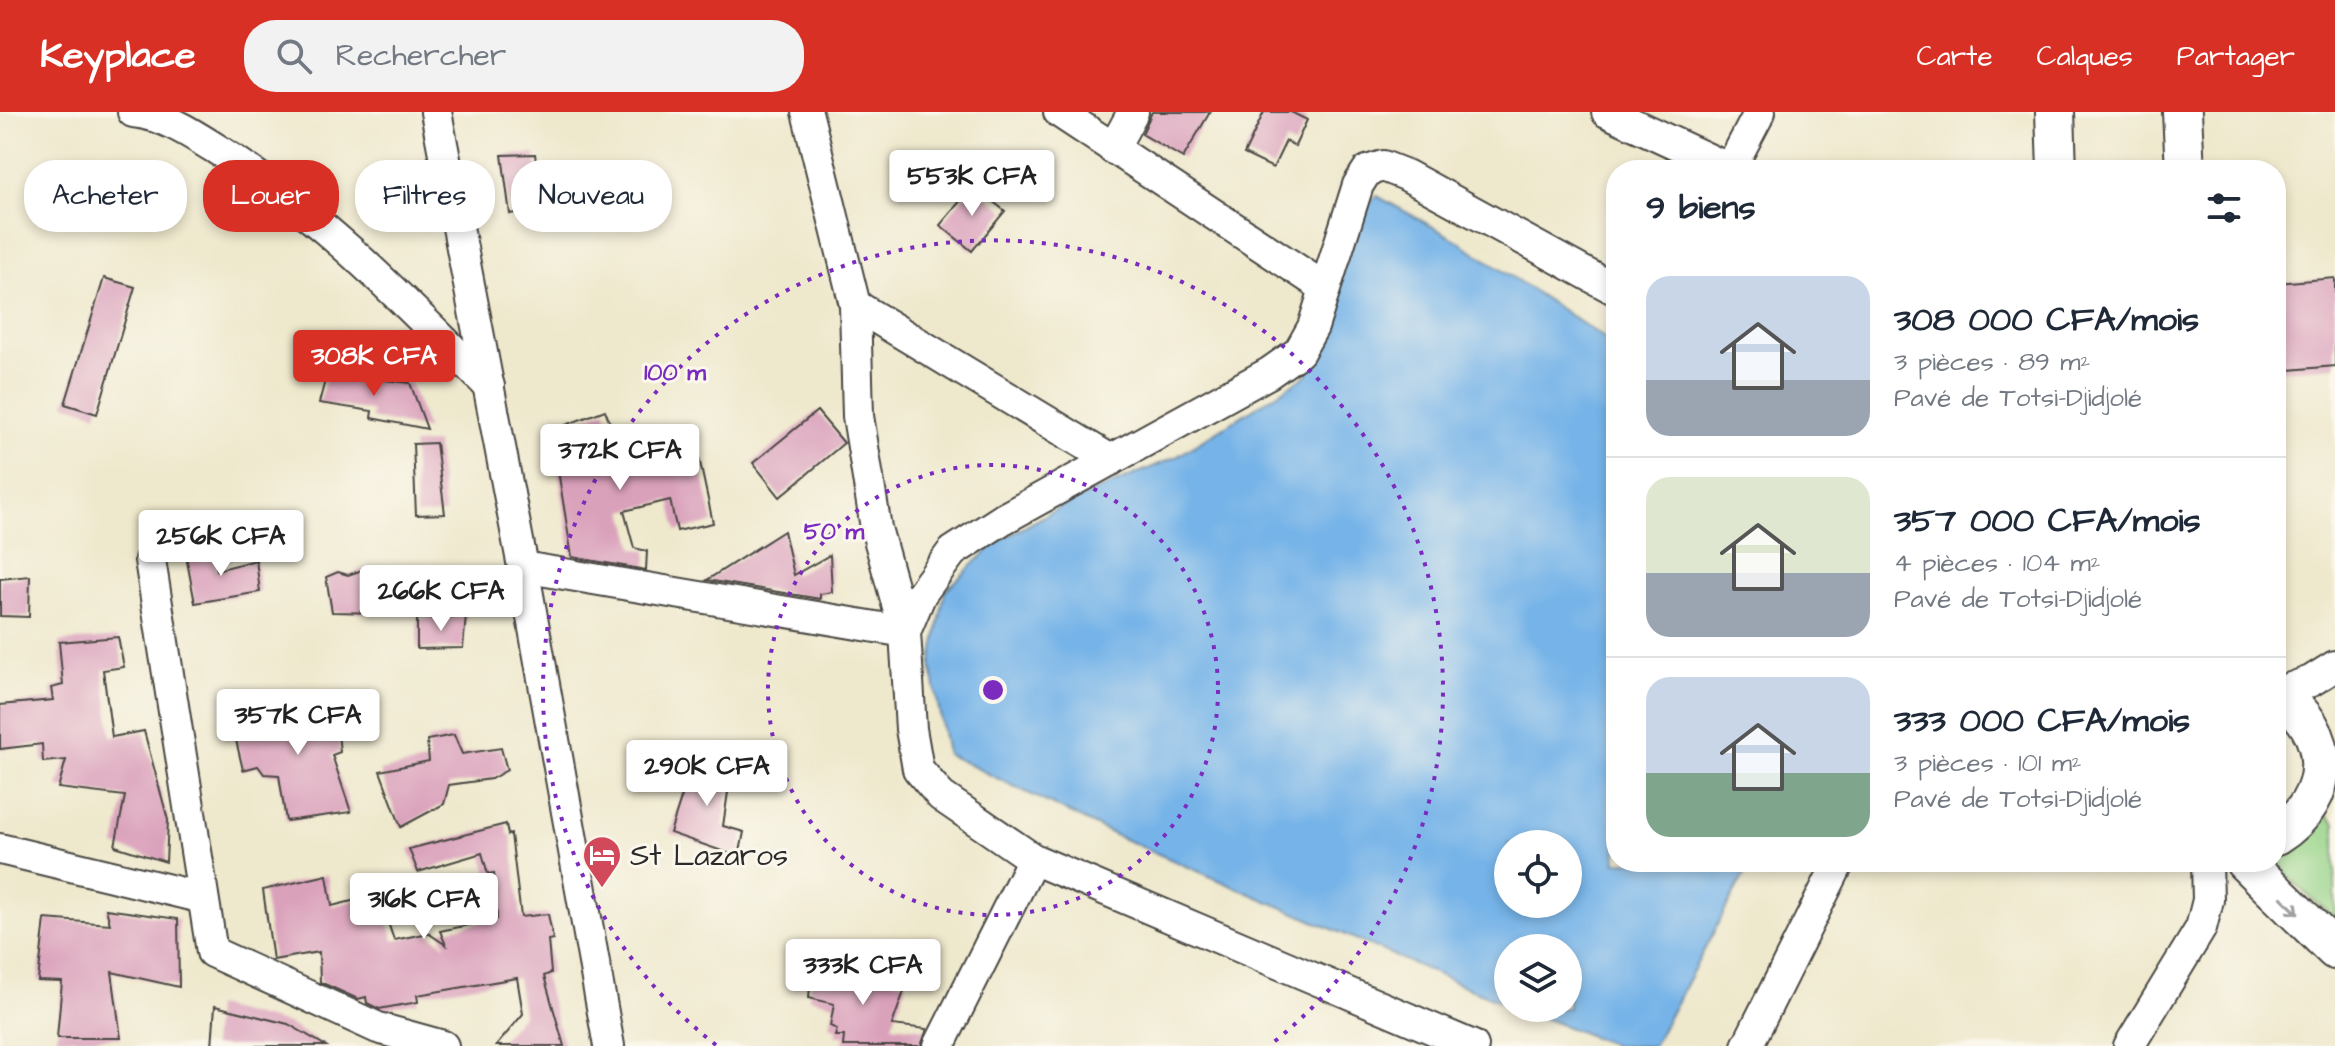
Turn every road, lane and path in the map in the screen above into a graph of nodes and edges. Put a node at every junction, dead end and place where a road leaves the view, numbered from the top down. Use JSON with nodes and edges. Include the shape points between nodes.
{"nodes":[{"id":1,"x":133,"y":112,"type":"edge"},
{"id":2,"x":436,"y":112,"type":"edge"},
{"id":3,"x":807,"y":112,"type":"edge"},
{"id":4,"x":1059,"y":112,"type":"edge"},
{"id":5,"x":1133,"y":112,"type":"edge"},
{"id":6,"x":1607,"y":112,"type":"edge"},
{"id":7,"x":1760,"y":112,"type":"edge"},
{"id":8,"x":2055,"y":112,"type":"edge"},
{"id":9,"x":2182,"y":112,"type":"edge"},
{"id":10,"x":1113,"y":149,"type":"junction"},
{"id":11,"x":1710,"y":160,"type":"edge"},
{"id":12,"x":1736,"y":160,"type":"edge"},
{"id":13,"x":2057,"y":160,"type":"edge"},
{"id":14,"x":2184,"y":160,"type":"edge"},
{"id":15,"x":1606,"y":285,"type":"edge"},
{"id":16,"x":1325,"y":288,"type":"junction"},
{"id":17,"x":855,"y":305,"type":"junction"},
{"id":18,"x":489,"y":386,"type":"junction"},
{"id":19,"x":1111,"y":460,"type":"junction"},
{"id":20,"x":150,"y":560,"type":"dead end"},
{"id":21,"x":523,"y":567,"type":"junction"},
{"id":22,"x":905,"y":632,"type":"junction"},
{"id":23,"x":2335,"y":666,"type":"edge"},
{"id":24,"x":2286,"y":690,"type":"edge"},
{"id":25,"x":2286,"y":700,"type":"edge"},
{"id":26,"x":2328,"y":759,"type":"edge"},
{"id":27,"x":2286,"y":830,"type":"edge"},
{"id":28,"x":0,"y":849,"type":"edge"},
{"id":29,"x":1033,"y":859,"type":"junction"},
{"id":30,"x":1834,"y":872,"type":"edge"},
{"id":31,"x":2207,"y":872,"type":"edge"},
{"id":32,"x":2255,"y":872,"type":"edge"},
{"id":33,"x":203,"y":898,"type":"junction"},
{"id":34,"x":2335,"y":950,"type":"edge"},
{"id":35,"x":369,"y":1037,"type":"edge"},
{"id":36,"x":443,"y":1046,"type":"edge"},
{"id":37,"x":609,"y":1046,"type":"edge"},
{"id":38,"x":939,"y":1046,"type":"edge"},
{"id":39,"x":1473,"y":1046,"type":"edge"},
{"id":40,"x":1747,"y":1046,"type":"edge"},
{"id":41,"x":2129,"y":1046,"type":"edge"}],
"edges":[{"from":1,"to":18,"type":"street","via":[[185,129],[275,186],[362,259]]},
{"from":2,"to":18,"type":"street"},
{"from":3,"to":17,"type":"street"},
{"from":4,"to":10,"type":"street"},
{"from":5,"to":10,"type":"street"},
{"from":6,"to":11,"type":"street"},
{"from":7,"to":12,"type":"street"},
{"from":8,"to":13,"type":"main road"},
{"from":9,"to":14,"type":"main road"},
{"from":10,"to":16,"type":"street"},
{"from":15,"to":16,"type":"street","via":[[1383,166],[1367,171],[1358,185]]},
{"from":16,"to":19,"type":"street","via":[[1299,352]]},
{"from":17,"to":19,"type":"street"},
{"from":17,"to":22,"type":"street","via":[[858,416],[876,528]]},
{"from":18,"to":21,"type":"street"},
{"from":19,"to":22,"type":"street","via":[[952,552],[921,594]]},
{"from":20,"to":33,"type":"street"},
{"from":21,"to":22,"type":"street"},
{"from":21,"to":37,"type":"street"},
{"from":22,"to":29,"type":"street","via":[[918,769],[941,796]]},
{"from":23,"to":24,"type":"street"},
{"from":25,"to":26,"type":"main road","via":[[2304,715]]},
{"from":26,"to":27,"type":"main road","via":[[2312,805]]},
{"from":28,"to":33,"type":"street"},
{"from":29,"to":38,"type":"street"},
{"from":29,"to":39,"type":"street"},
{"from":30,"to":40,"type":"street"},
{"from":31,"to":41,"type":"street","via":[[2201,928]]},
{"from":32,"to":34,"type":"main road","one_way":true},
{"from":33,"to":35,"type":"street","via":[[212,952]]},
{"from":35,"to":36,"type":"street"}]}
